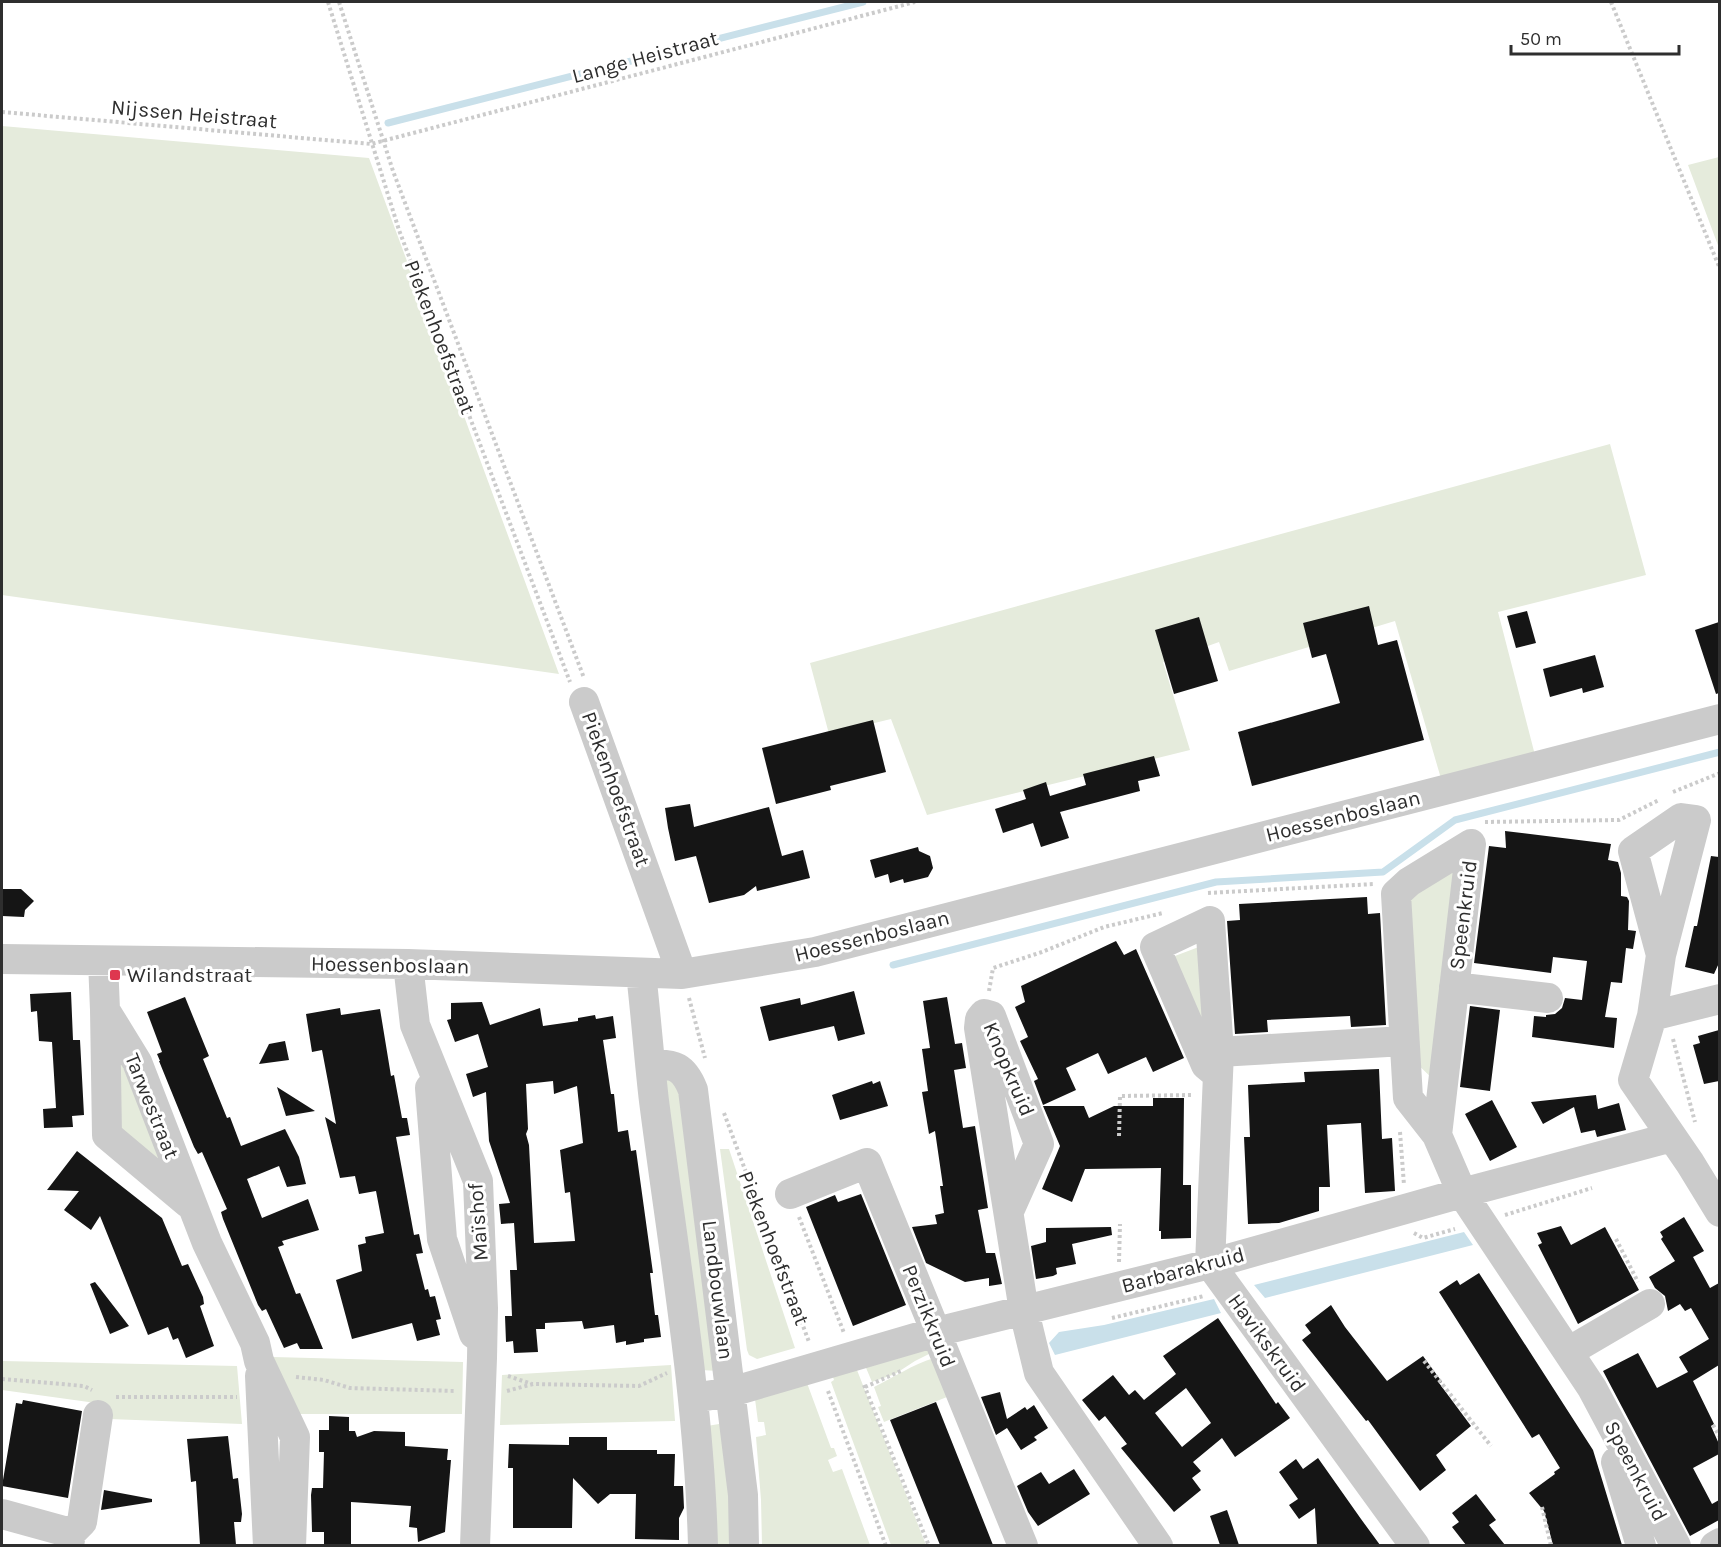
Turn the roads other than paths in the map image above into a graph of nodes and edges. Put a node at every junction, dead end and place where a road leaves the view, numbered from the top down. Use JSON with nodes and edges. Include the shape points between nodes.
{"nodes":[{"id":1,"x":585,"y":702,"type":"road end"},
{"id":2,"x":1719,"y":719,"type":"edge"},
{"id":3,"x":1661,"y":955,"type":"dead end"},
{"id":4,"x":2,"y":959,"type":"edge"},
{"id":5,"x":103,"y":961,"type":"junction"},
{"id":6,"x":408,"y":964,"type":"junction"},
{"id":7,"x":641,"y":973,"type":"junction"},
{"id":8,"x":682,"y":974,"type":"junction"},
{"id":9,"x":1454,"y":987,"type":"junction"},
{"id":10,"x":1548,"y":998,"type":"dead end"},
{"id":11,"x":1719,"y":999,"type":"edge"},
{"id":12,"x":105,"y":1010,"type":"junction"},
{"id":13,"x":1659,"y":1015,"type":"junction"},
{"id":14,"x":1404,"y":1041,"type":"junction"},
{"id":15,"x":428,"y":1058,"type":"junction"},
{"id":16,"x":651,"y":1065,"type":"junction"},
{"id":17,"x":1684,"y":1133,"type":"junction"},
{"id":18,"x":1437,"y":1135,"type":"junction"},
{"id":19,"x":1462,"y":1193,"type":"junction"},
{"id":20,"x":790,"y":1194,"type":"dead end"},
{"id":21,"x":191,"y":1205,"type":"junction"},
{"id":22,"x":1010,"y":1211,"type":"junction"},
{"id":23,"x":1719,"y":1212,"type":"edge"},
{"id":24,"x":1210,"y":1264,"type":"junction"},
{"id":25,"x":1650,"y":1304,"type":"road end"},
{"id":26,"x":1024,"y":1311,"type":"junction"},
{"id":27,"x":936,"y":1332,"type":"junction"},
{"id":28,"x":1568,"y":1352,"type":"junction"},
{"id":29,"x":482,"y":1358,"type":"junction"},
{"id":30,"x":263,"y":1380,"type":"junction"},
{"id":31,"x":730,"y":1392,"type":"junction"},
{"id":32,"x":1596,"y":1396,"type":"junction"},
{"id":33,"x":693,"y":1398,"type":"junction"},
{"id":34,"x":102,"y":1401,"type":"road end"},
{"id":35,"x":2,"y":1514,"type":"edge"},
{"id":36,"x":70,"y":1539,"type":"edge"},
{"id":37,"x":1719,"y":1543,"type":"edge"},
{"id":38,"x":268,"y":1545,"type":"edge"},
{"id":39,"x":291,"y":1545,"type":"edge"},
{"id":40,"x":475,"y":1545,"type":"edge"},
{"id":41,"x":703,"y":1545,"type":"edge"},
{"id":42,"x":744,"y":1545,"type":"edge"},
{"id":43,"x":1023,"y":1545,"type":"edge"},
{"id":44,"x":1158,"y":1545,"type":"edge"},
{"id":45,"x":1415,"y":1545,"type":"edge"},
{"id":46,"x":1641,"y":1545,"type":"edge"},
{"id":47,"x":1676,"y":1545,"type":"edge"},
{"id":48,"x":1715,"y":1545,"type":"edge"}],
"edges":[{"from":1,"to":8,"type":"street","name":"Piekenhoefstraat"},
{"from":2,"to":8,"type":"street","name":"Hoessenboslaan","via":[[815,952]]},
{"from":3,"to":13,"type":"street"},
{"from":4,"to":5,"type":"street","name":"Hoessenboslaan"},
{"from":5,"to":6,"type":"street","name":"Hoessenboslaan"},
{"from":5,"to":12,"type":"street","name":"Tarwestraat"},
{"from":6,"to":7,"type":"street","name":"Hoessenboslaan"},
{"from":6,"to":15,"type":"street","name":"Maïshof","via":[[415,1025]]},
{"from":7,"to":8,"type":"street","name":"Hoessenboslaan"},
{"from":7,"to":16,"type":"street","name":"Landbouwlaan"},
{"from":9,"to":10,"type":"street"},
{"from":9,"to":14,"type":"street","name":"Speenkruid","via":[[1471,844],[1396,894]]},
{"from":9,"to":18,"type":"street","name":"Speenkruid"},
{"from":11,"to":13,"type":"street"},
{"from":12,"to":21,"type":"street","name":"Tarwestraat","via":[[137,1062]]},
{"from":12,"to":21,"type":"street","name":"Tarwestraat","via":[[107,1135]]},
{"from":13,"to":17,"type":"street","via":[[1633,1080]]},
{"from":14,"to":18,"type":"street","name":"Speenkruid","via":[[1408,1098]]},
{"from":14,"to":24,"type":"street","via":[[1218,1074]]},
{"from":15,"to":29,"type":"street","name":"Maïshof","via":[[442,1239]]},
{"from":15,"to":29,"type":"street","name":"Maïshof","via":[[478,1181]]},
{"from":16,"to":31,"type":"street","name":"Landbouwlaan","via":[[676,1066],[688,1077],[693,1090]]},
{"from":16,"to":33,"type":"street","name":"Landbouwlaan"},
{"from":17,"to":19,"type":"street","name":"Barbarakruid"},
{"from":17,"to":23,"type":"street"},
{"from":18,"to":19,"type":"street","name":"Speenkruid"},
{"from":19,"to":24,"type":"street","name":"Barbarakruid"},
{"from":19,"to":28,"type":"street","name":"Speenkruid"},
{"from":20,"to":27,"type":"street","name":"Perzikkruid","via":[[867,1163]]},
{"from":21,"to":30,"type":"street","name":"Tarwestraat","via":[[255,1343]]},
{"from":22,"to":22,"type":"street","name":"Knopkruid","via":[[979,1028],[984,1014],[991,1016],[1039,1144]]},
{"from":22,"to":26,"type":"street","name":"Knopkruid"},
{"from":24,"to":26,"type":"street","name":"Barbarakruid"},
{"from":24,"to":45,"type":"street","name":"Havikskruid"},
{"from":25,"to":28,"type":"street"},
{"from":26,"to":27,"type":"street","name":"Barbarakruid"},
{"from":26,"to":44,"type":"street","name":"Knopkruid","via":[[1039,1373]]},
{"from":27,"to":31,"type":"street","name":"Barbarakruid"},
{"from":27,"to":43,"type":"street","name":"Perzikkruid"},
{"from":28,"to":32,"type":"street","name":"Speenkruid"},
{"from":29,"to":40,"type":"street","name":"Maïshof"},
{"from":30,"to":38,"type":"street","name":"Tarwestraat"},
{"from":30,"to":39,"type":"street","name":"Tarwestraat","via":[[295,1437]]},
{"from":31,"to":33,"type":"street","name":"Barbarakruid"},
{"from":31,"to":42,"type":"street","name":"Landbouwlaan","via":[[743,1495]]},
{"from":32,"to":46,"type":"street","name":"Speenkruid"},
{"from":32,"to":47,"type":"street","name":"Speenkruid"},
{"from":33,"to":41,"type":"street","name":"Landbouwlaan"},
{"from":34,"to":36,"type":"street","via":[[82,1522]]},
{"from":35,"to":36,"type":"street"},
{"from":37,"to":48,"type":"street"}]}
